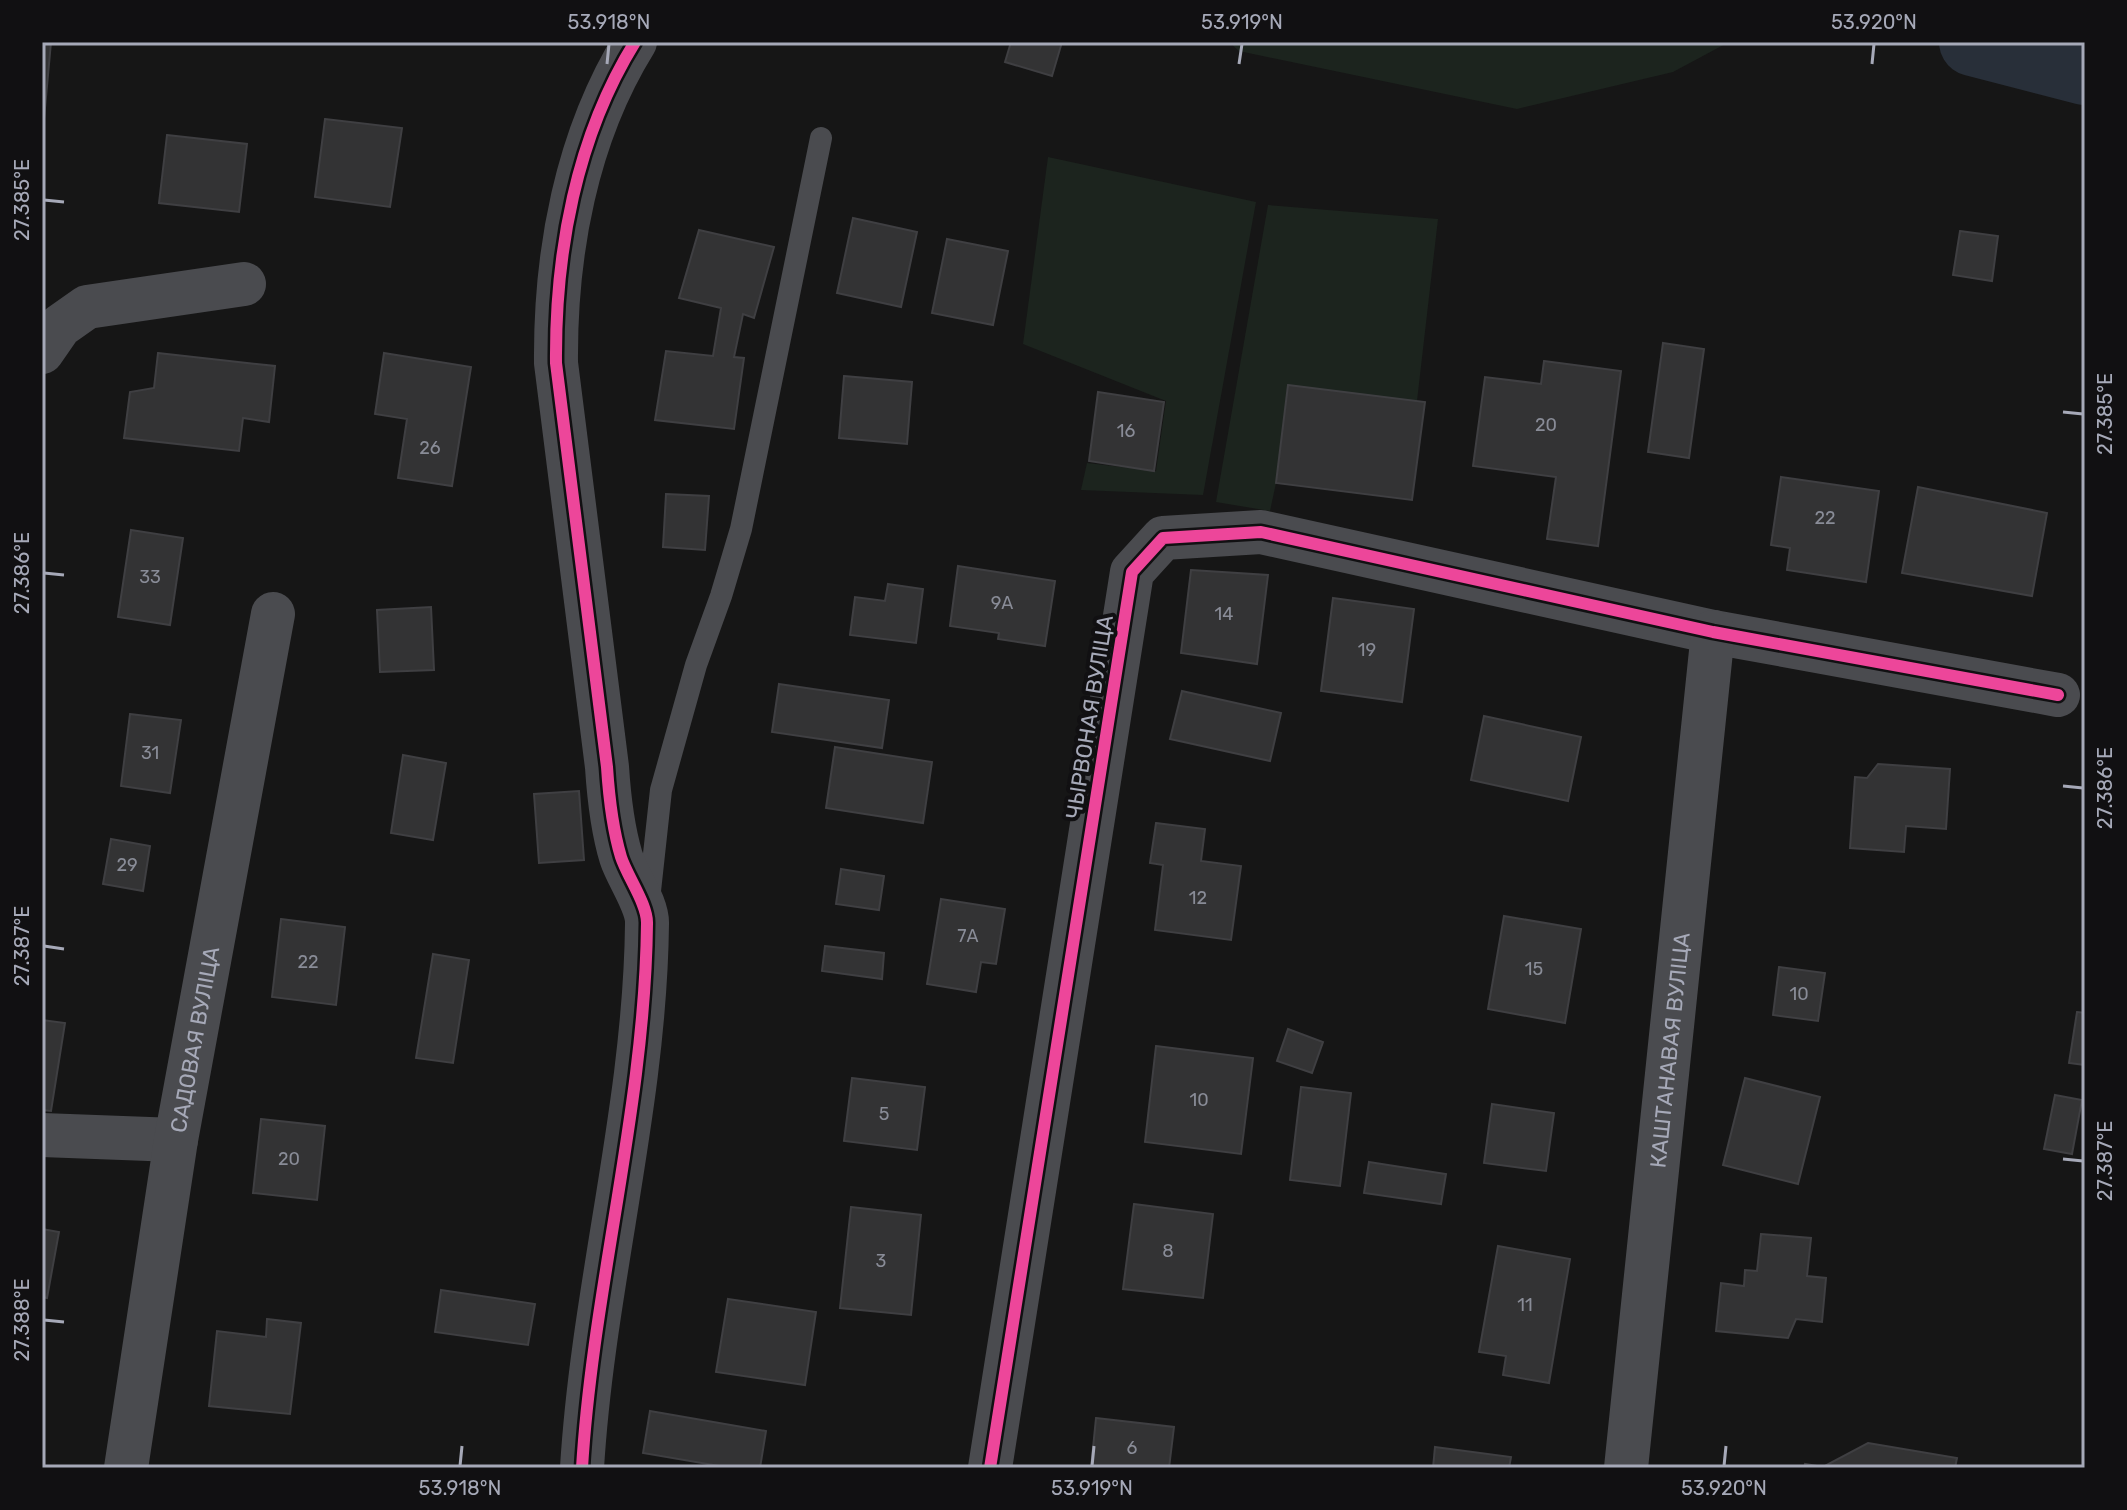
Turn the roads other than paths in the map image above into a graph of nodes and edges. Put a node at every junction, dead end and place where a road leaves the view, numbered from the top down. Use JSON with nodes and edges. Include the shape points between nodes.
{"nodes":[{"id":1,"x":635,"y":42,"type":"edge"},
{"id":2,"x":821,"y":138,"type":"dead end"},
{"id":3,"x":244,"y":284,"type":"dead end"},
{"id":4,"x":42,"y":352,"type":"edge"},
{"id":5,"x":273,"y":614,"type":"dead end"},
{"id":6,"x":1713,"y":632,"type":"junction"},
{"id":7,"x":2058,"y":695,"type":"dead end"},
{"id":8,"x":648,"y":919,"type":"junction"},
{"id":9,"x":42,"y":1135,"type":"edge"},
{"id":10,"x":176,"y":1140,"type":"junction"},
{"id":11,"x":126,"y":1468,"type":"edge"},
{"id":12,"x":582,"y":1468,"type":"edge"},
{"id":13,"x":990,"y":1468,"type":"edge"},
{"id":14,"x":1626,"y":1468,"type":"edge"}],
"edges":[{"from":1,"to":8,"type":"street","via":[[589,144],[565,227],[555,319],[610,815]]},
{"from":2,"to":8,"type":"lane","via":[[741,529],[661,790]]},
{"from":3,"to":4,"type":"street","via":[[87,307],[60,326]]},
{"from":5,"to":10,"type":"street","name":"САДОВАЯ ВУЛІЦА"},
{"from":6,"to":7,"type":"street","name":"ЧЫРВОНАЯ ВУЛІЦА"},
{"from":6,"to":13,"type":"street","name":"ЧЫРВОНАЯ ВУЛІЦА","via":[[1261,532],[1163,538],[1132,572]]},
{"from":6,"to":14,"type":"street","name":"КАШТАНАВАЯ ВУЛІЦА"},
{"from":8,"to":12,"type":"street","via":[[640,1040]]},
{"from":9,"to":10,"type":"street"},
{"from":10,"to":11,"type":"street","name":"САДОВАЯ ВУЛІЦА"}]}
